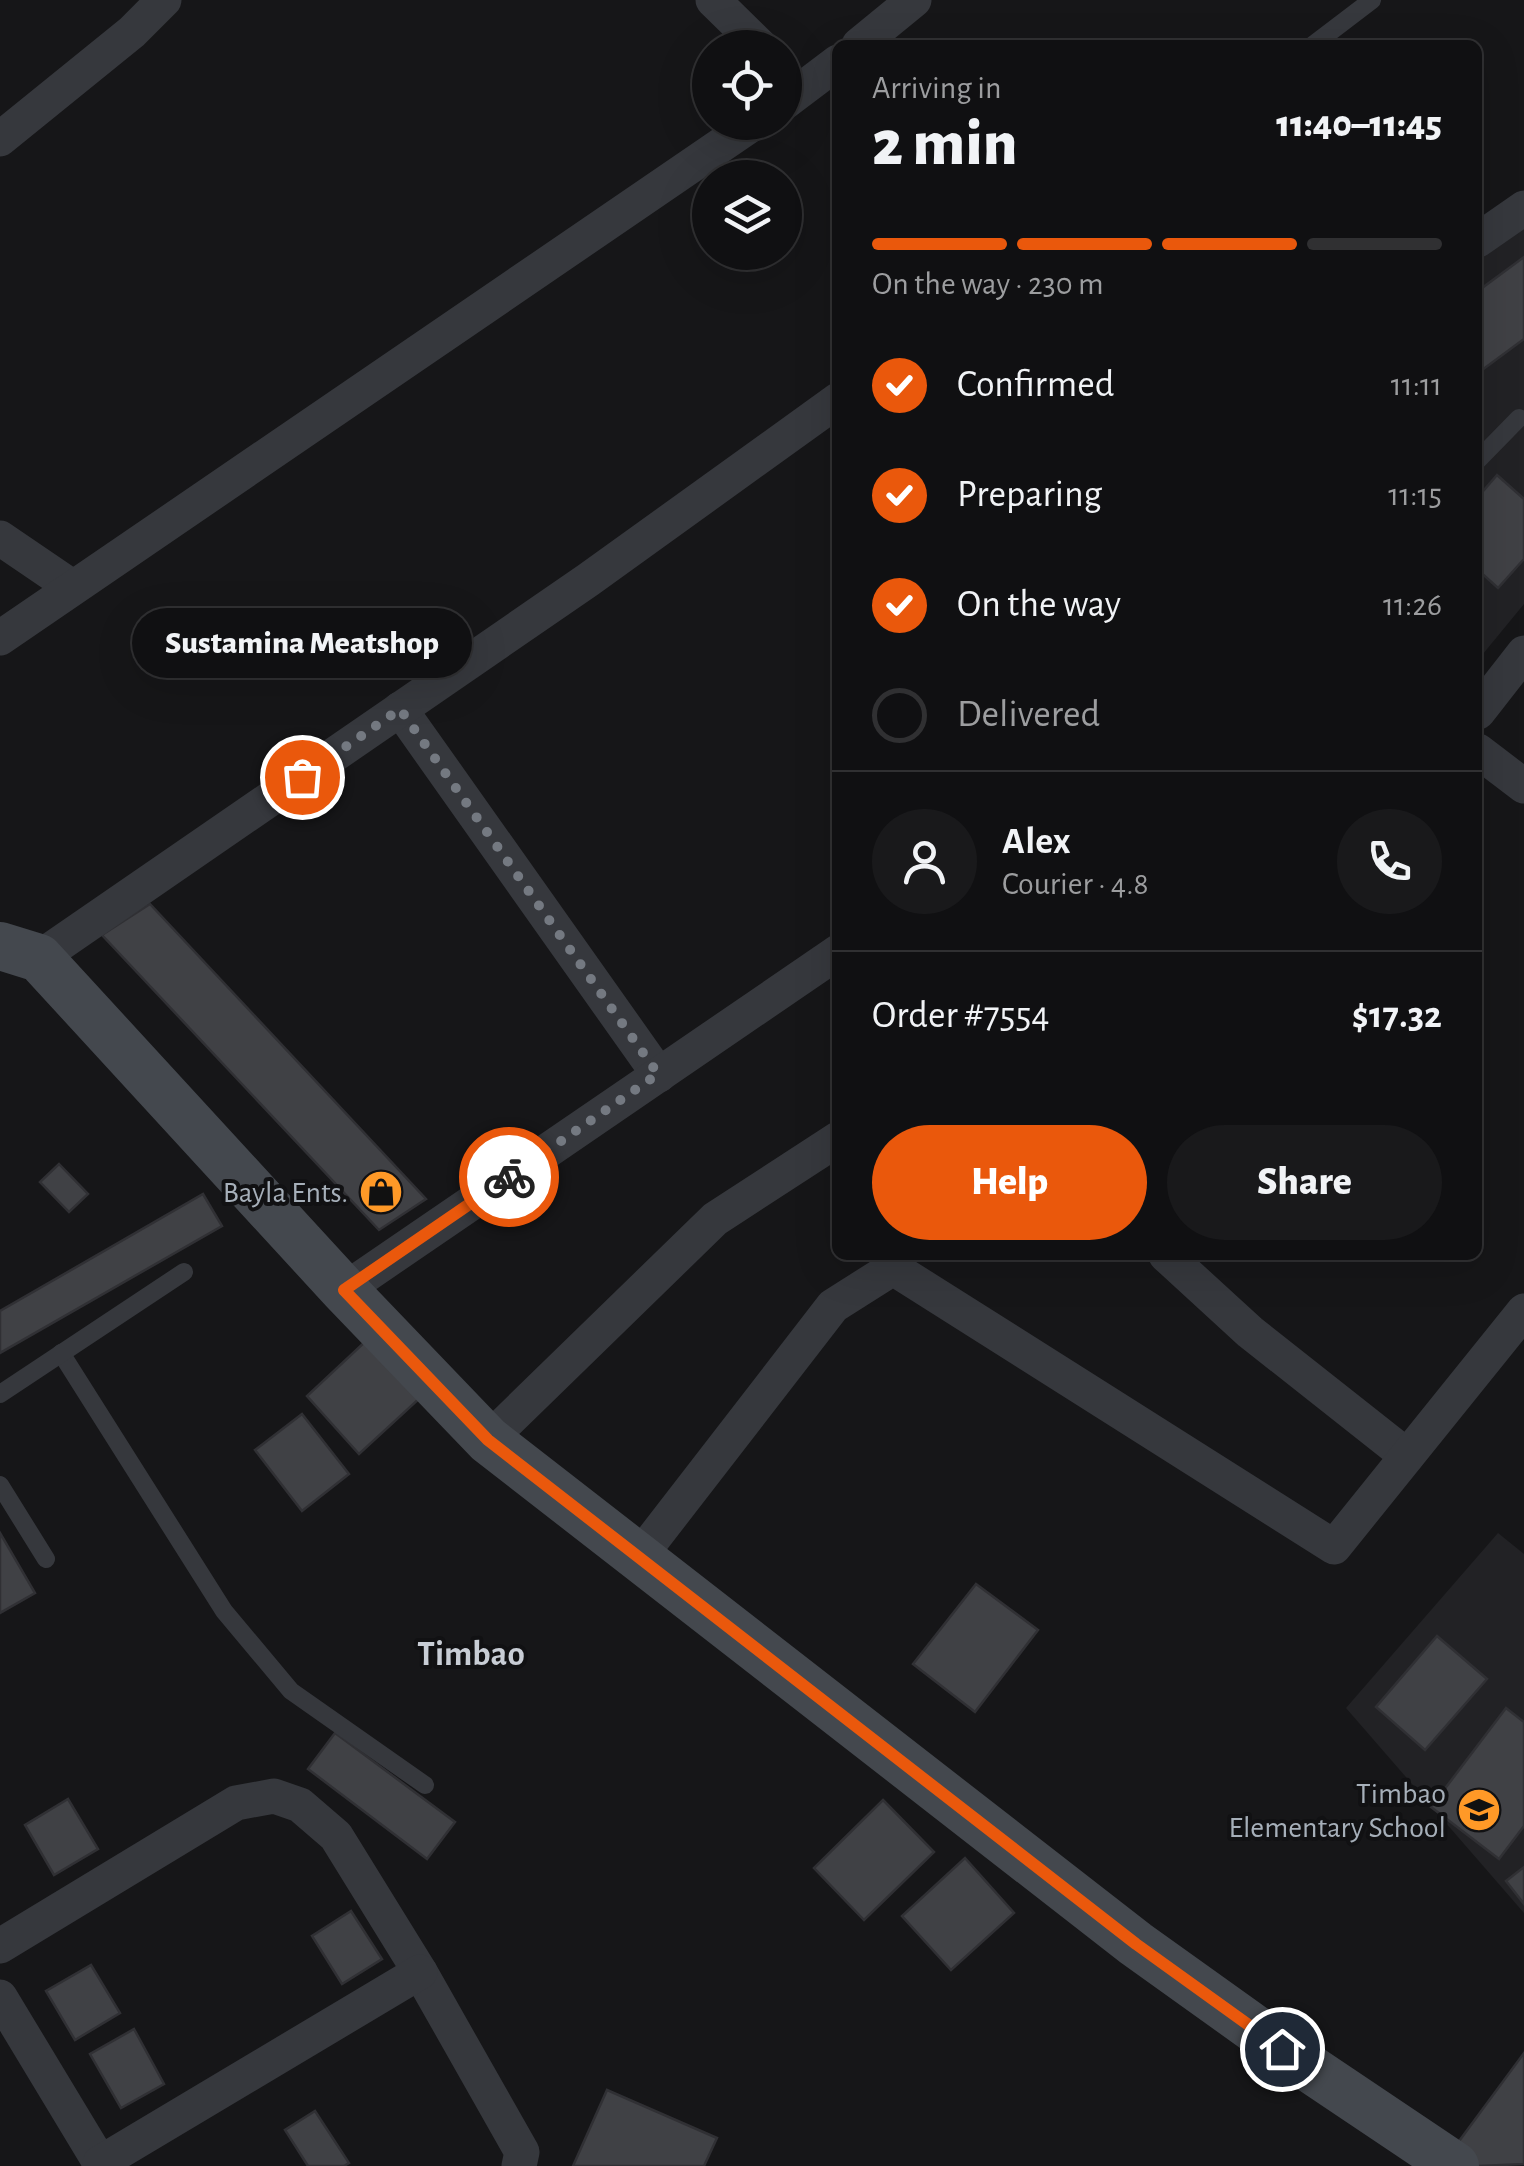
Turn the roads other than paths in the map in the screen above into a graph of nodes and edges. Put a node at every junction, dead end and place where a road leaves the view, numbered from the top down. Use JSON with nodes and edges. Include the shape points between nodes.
{"nodes":[{"id":1,"x":164,"y":0,"type":"edge"},
{"id":2,"x":713,"y":0,"type":"edge"},
{"id":3,"x":914,"y":0,"type":"edge"},
{"id":4,"x":1372,"y":0,"type":"edge"},
{"id":5,"x":744,"y":30,"type":"edge"},
{"id":6,"x":864,"y":40,"type":"edge"},
{"id":7,"x":1320,"y":40,"type":"edge"},
{"id":8,"x":832,"y":65,"type":"edge"},
{"id":9,"x":802,"y":81,"type":"edge"},
{"id":10,"x":0,"y":139,"type":"edge"},
{"id":11,"x":730,"y":140,"type":"edge"},
{"id":12,"x":1524,"y":208,"type":"edge"},
{"id":13,"x":1482,"y":237,"type":"edge"},
{"id":14,"x":832,"y":404,"type":"edge"},
{"id":15,"x":1518,"y":418,"type":"dead end"},
{"id":16,"x":1482,"y":456,"type":"edge"},
{"id":17,"x":0,"y":538,"type":"edge"},
{"id":18,"x":72,"y":587,"type":"junction"},
{"id":19,"x":0,"y":638,"type":"edge"},
{"id":20,"x":1524,"y":653,"type":"edge"},
{"id":21,"x":1482,"y":707,"type":"edge"},
{"id":22,"x":400,"y":709,"type":"junction"},
{"id":23,"x":1482,"y":754,"type":"edge"},
{"id":24,"x":1524,"y":786,"type":"edge"},
{"id":25,"x":20,"y":952,"type":"edge"},
{"id":26,"x":832,"y":956,"type":"edge"},
{"id":27,"x":658,"y":1074,"type":"junction"},
{"id":28,"x":832,"y":1143,"type":"edge"},
{"id":29,"x":1171,"y":1260,"type":"edge"},
{"id":30,"x":184,"y":1272,"type":"dead end"},
{"id":31,"x":344,"y":1290,"type":"junction"},
{"id":32,"x":1524,"y":1311,"type":"edge"},
{"id":33,"x":61,"y":1354,"type":"junction"},
{"id":34,"x":0,"y":1394,"type":"edge"},
{"id":35,"x":488,"y":1440,"type":"junction"},
{"id":36,"x":1407,"y":1456,"type":"junction"},
{"id":37,"x":0,"y":1484,"type":"edge"},
{"id":38,"x":639,"y":1557,"type":"junction"},
{"id":39,"x":46,"y":1559,"type":"dead end"},
{"id":40,"x":425,"y":1785,"type":"dead end"},
{"id":41,"x":0,"y":1946,"type":"edge"},
{"id":42,"x":420,"y":1972,"type":"junction"},
{"id":43,"x":0,"y":1997,"type":"edge"},
{"id":44,"x":1433,"y":2160,"type":"edge"},
{"id":45,"x":101,"y":2164,"type":"edge"},
{"id":46,"x":519,"y":2166,"type":"edge"}],
"edges":[{"from":1,"to":10,"type":"street"},
{"from":2,"to":5,"type":"street"},
{"from":3,"to":6,"type":"street"},
{"from":4,"to":7,"type":"lane"},
{"from":8,"to":9,"type":"street"},
{"from":11,"to":18,"type":"street"},
{"from":12,"to":13,"type":"street"},
{"from":14,"to":22,"type":"street"},
{"from":15,"to":16,"type":"lane"},
{"from":17,"to":18,"type":"street"},
{"from":18,"to":19,"type":"street"},
{"from":20,"to":21,"type":"street"},
{"from":22,"to":25,"type":"street"},
{"from":22,"to":27,"type":"street"},
{"from":23,"to":24,"type":"street"},
{"from":25,"to":31,"type":"main road"},
{"from":26,"to":27,"type":"street"},
{"from":27,"to":31,"type":"street"},
{"from":28,"to":35,"type":"street","via":[[714,1219]]},
{"from":29,"to":36,"type":"street","via":[[1250,1332]]},
{"from":30,"to":33,"type":"lane"},
{"from":31,"to":35,"type":"main road"},
{"from":32,"to":36,"type":"street"},
{"from":33,"to":34,"type":"lane"},
{"from":33,"to":40,"type":"lane","via":[[224,1611],[291,1690]]},
{"from":35,"to":38,"type":"main road"},
{"from":36,"to":38,"type":"street","via":[[1334,1547],[892,1268],[834,1306]]},
{"from":37,"to":39,"type":"lane"},
{"from":38,"to":44,"type":"main road","via":[[1136,1944]]},
{"from":41,"to":42,"type":"street","via":[[236,1803],[274,1796],[300,1805],[336,1836]]},
{"from":42,"to":45,"type":"street"},
{"from":42,"to":46,"type":"street","via":[[522,2152]]},
{"from":43,"to":45,"type":"street"}]}
